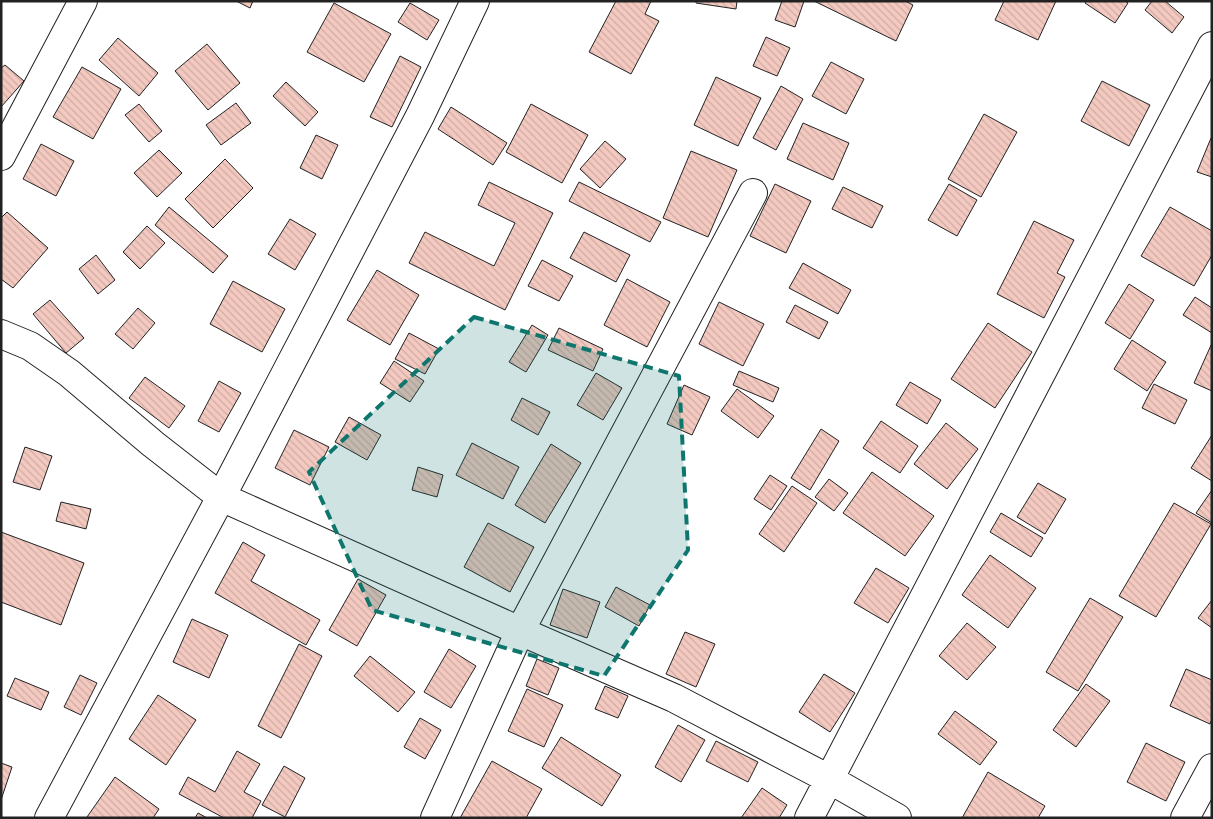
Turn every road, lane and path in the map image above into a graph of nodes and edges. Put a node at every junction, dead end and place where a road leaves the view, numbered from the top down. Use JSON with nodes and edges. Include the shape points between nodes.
{"nodes":[{"id":1,"x":83,"y":1,"type":"edge"},
{"id":2,"x":475,"y":1,"type":"edge"},
{"id":3,"x":1212,"y":46,"type":"edge"},
{"id":4,"x":1,"y":156,"type":"edge"},
{"id":5,"x":753,"y":193,"type":"dead end"},
{"id":6,"x":1,"y":334,"type":"edge"},
{"id":7,"x":221,"y":497,"type":"junction"},
{"id":8,"x":520,"y":631,"type":"junction"},
{"id":9,"x":1212,"y":768,"type":"edge"},
{"id":10,"x":829,"y":779,"type":"junction"},
{"id":11,"x":49,"y":818,"type":"edge"},
{"id":12,"x":435,"y":818,"type":"edge"},
{"id":13,"x":809,"y":818,"type":"edge"},
{"id":14,"x":897,"y":818,"type":"edge"},
{"id":15,"x":1185,"y":818,"type":"edge"}],
"edges":[{"from":1,"to":4,"type":"street"},
{"from":2,"to":7,"type":"street","via":[[420,116]]},
{"from":3,"to":10,"type":"street"},
{"from":5,"to":8,"type":"street"},
{"from":6,"to":7,"type":"street","via":[[30,346],[69,372]]},
{"from":7,"to":8,"type":"street"},
{"from":7,"to":11,"type":"street"},
{"from":8,"to":10,"type":"street","via":[[674,698]]},
{"from":8,"to":12,"type":"street"},
{"from":9,"to":15,"type":"street"},
{"from":10,"to":13,"type":"street"},
{"from":10,"to":14,"type":"street"}]}
